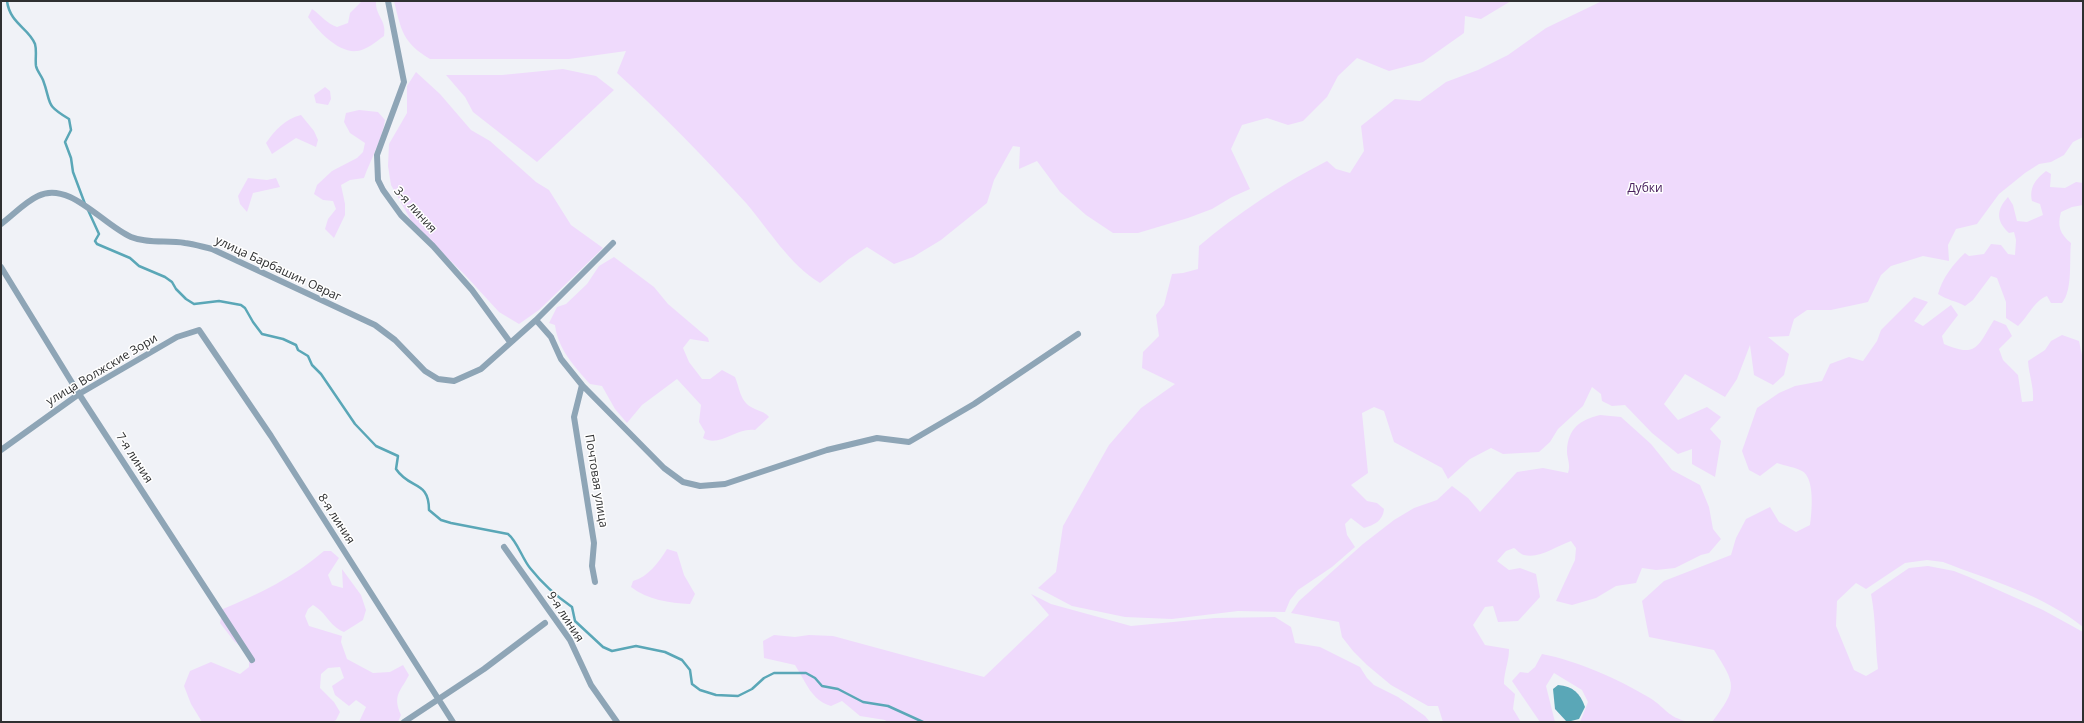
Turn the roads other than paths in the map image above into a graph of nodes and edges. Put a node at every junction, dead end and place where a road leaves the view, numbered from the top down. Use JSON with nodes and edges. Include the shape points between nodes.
{"nodes":[{"id":1,"x":388,"y":1,"type":"edge"},
{"id":2,"x":1,"y":224,"type":"edge"},
{"id":3,"x":613,"y":243,"type":"dead end"},
{"id":4,"x":1,"y":267,"type":"edge"},
{"id":5,"x":536,"y":320,"type":"junction"},
{"id":6,"x":199,"y":330,"type":"joint"},
{"id":7,"x":1078,"y":334,"type":"dead end"},
{"id":8,"x":510,"y":342,"type":"junction"},
{"id":9,"x":582,"y":385,"type":"junction"},
{"id":10,"x":79,"y":394,"type":"junction"},
{"id":11,"x":1,"y":450,"type":"edge"},
{"id":12,"x":504,"y":547,"type":"dead end"},
{"id":13,"x":595,"y":582,"type":"dead end"},
{"id":14,"x":545,"y":623,"type":"dead end"},
{"id":15,"x":252,"y":660,"type":"dead end"},
{"id":16,"x":438,"y":699,"type":"junction"},
{"id":17,"x":404,"y":722,"type":"edge"},
{"id":18,"x":453,"y":722,"type":"edge"},
{"id":19,"x":617,"y":722,"type":"edge"}],
"edges":[{"from":1,"to":8,"type":"street","name":"3-я линия","via":[[404,82],[377,155],[378,180],[401,215],[472,290]]},
{"from":2,"to":8,"type":"street","name":"улица Барбашин Овраг","via":[[38,196],[55,191],[76,199],[112,227],[132,238],[161,243],[184,242],[212,249],[375,325],[395,340],[425,371],[438,379],[454,381],[481,369]]},
{"from":3,"to":5,"type":"street","name":"улица Барбашин Овраг"},
{"from":4,"to":10,"type":"street","name":"7-я линия"},
{"from":5,"to":8,"type":"street","name":"улица Барбашин Овраг"},
{"from":5,"to":9,"type":"street","via":[[551,338],[561,359]]},
{"from":6,"to":10,"type":"street","name":"улица Волжские Зори","via":[[177,337]]},
{"from":6,"to":16,"type":"street","name":"8-я линия"},
{"from":7,"to":9,"type":"street","via":[[974,404],[909,442],[877,438],[827,450],[725,484],[700,486],[682,482],[664,468]]},
{"from":9,"to":13,"type":"street","name":"Почтовая улица","via":[[574,417],[594,543],[592,566]]},
{"from":10,"to":11,"type":"street","name":"улица Волжские Зори"},
{"from":10,"to":15,"type":"street","name":"7-я линия"},
{"from":12,"to":19,"type":"street","name":"9-я линия","via":[[570,640],[591,685]]},
{"from":14,"to":16,"type":"street","via":[[484,669]]},
{"from":16,"to":17,"type":"street"},
{"from":16,"to":18,"type":"street","name":"8-я линия"}]}
